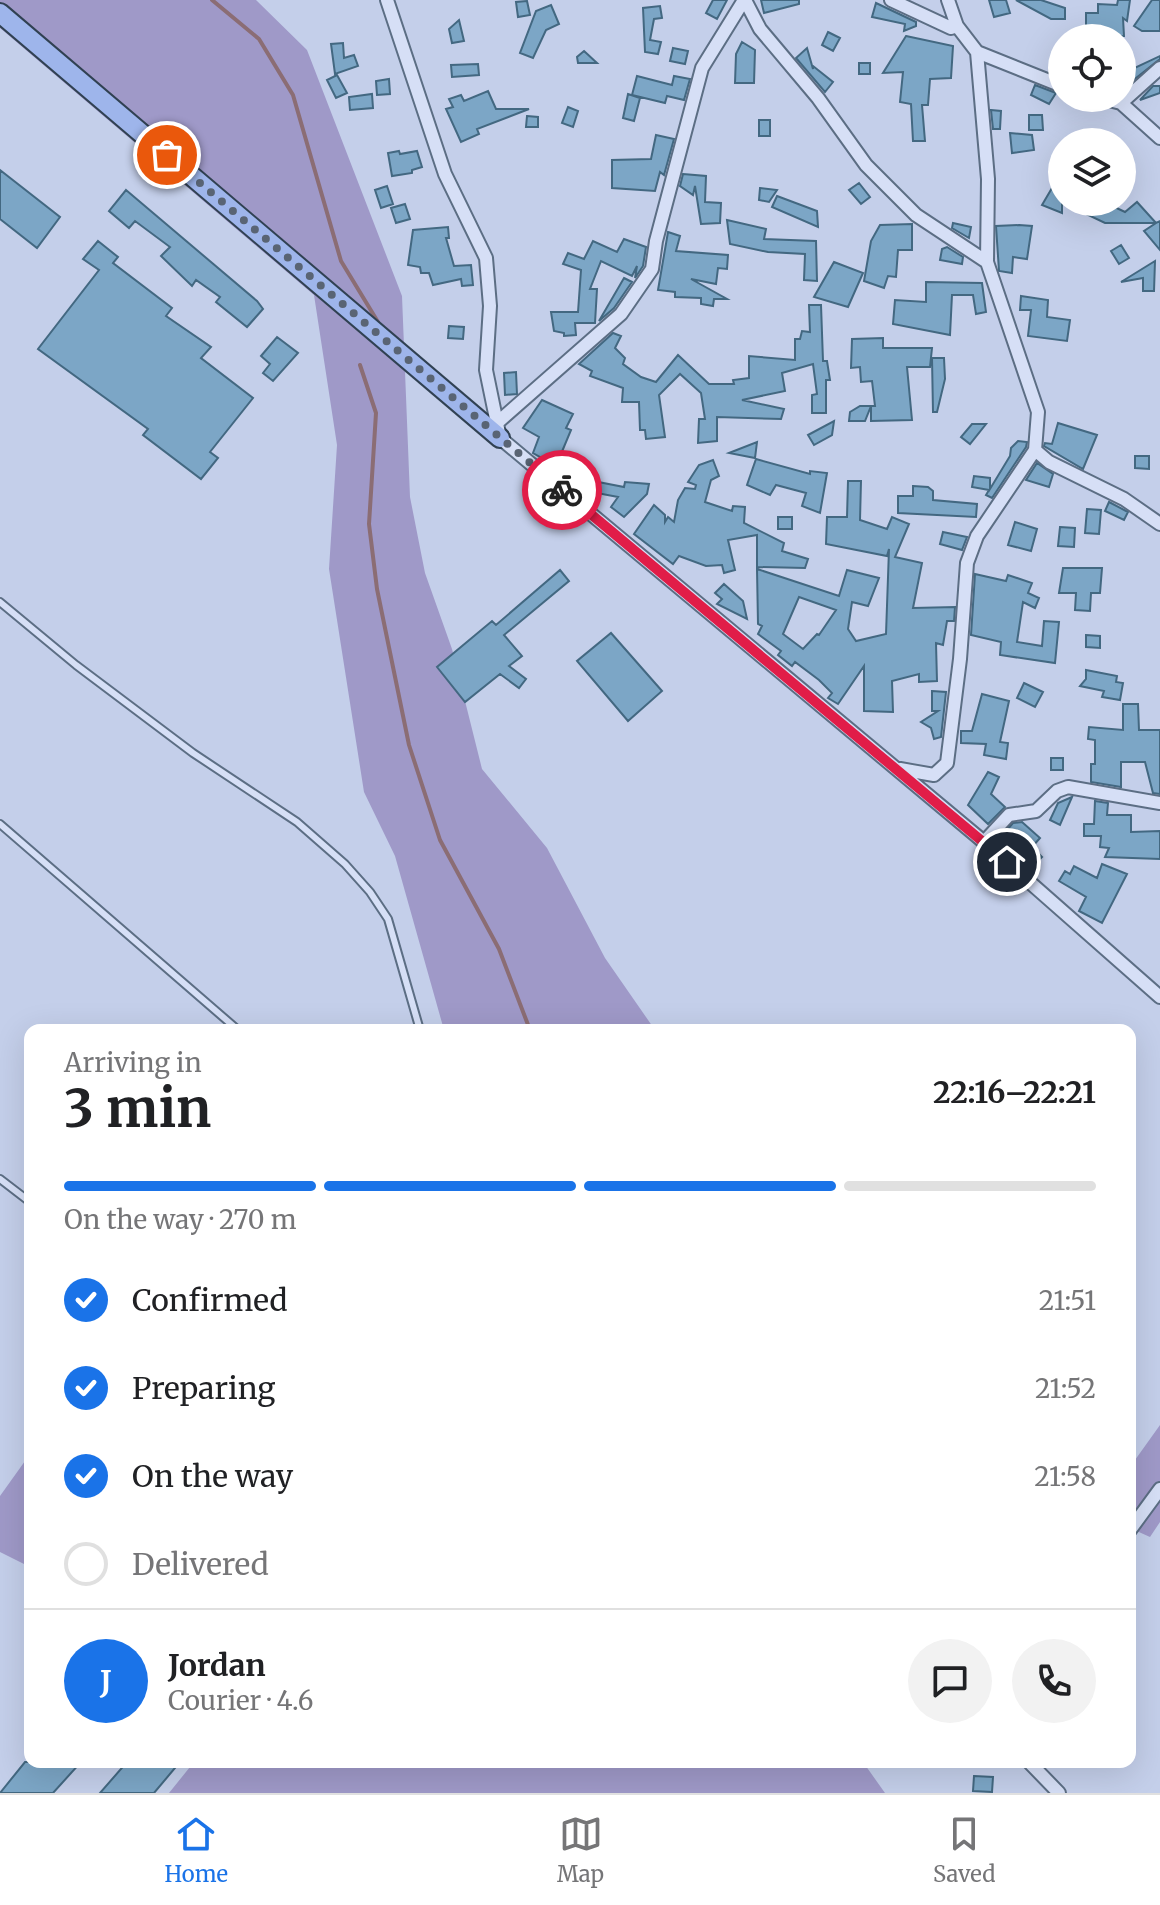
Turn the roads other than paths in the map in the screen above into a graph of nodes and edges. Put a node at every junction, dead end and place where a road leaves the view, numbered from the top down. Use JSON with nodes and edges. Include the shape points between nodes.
{"nodes":[{"id":1,"x":387,"y":0,"type":"edge"},
{"id":2,"x":744,"y":0,"type":"edge"},
{"id":3,"x":891,"y":0,"type":"edge"},
{"id":4,"x":948,"y":0,"type":"edge"},
{"id":5,"x":0,"y":13,"type":"edge"},
{"id":6,"x":957,"y":26,"type":"junction"},
{"id":7,"x":977,"y":52,"type":"junction"},
{"id":8,"x":1160,"y":68,"type":"edge"},
{"id":9,"x":1048,"y":80,"type":"edge"},
{"id":10,"x":1136,"y":90,"type":"edge"},
{"id":11,"x":1131,"y":112,"type":"edge"},
{"id":12,"x":1160,"y":138,"type":"edge"},
{"id":13,"x":987,"y":262,"type":"junction"},
{"id":14,"x":499,"y":431,"type":"junction"},
{"id":15,"x":1035,"y":450,"type":"junction"},
{"id":16,"x":1160,"y":524,"type":"edge"},
{"id":17,"x":0,"y":602,"type":"edge"},
{"id":18,"x":897,"y":769,"type":"junction"},
{"id":19,"x":1160,"y":803,"type":"edge"},
{"id":20,"x":0,"y":824,"type":"edge"},
{"id":21,"x":984,"y":842,"type":"junction"},
{"id":22,"x":1160,"y":997,"type":"edge"},
{"id":23,"x":231,"y":1024,"type":"edge"},
{"id":24,"x":418,"y":1024,"type":"edge"},
{"id":25,"x":0,"y":1179,"type":"edge"},
{"id":26,"x":24,"y":1197,"type":"edge"},
{"id":27,"x":1160,"y":1489,"type":"edge"},
{"id":28,"x":1136,"y":1522,"type":"edge"},
{"id":29,"x":1035,"y":1768,"type":"edge"},
{"id":30,"x":1059,"y":1793,"type":"edge"}],
"edges":[{"from":1,"to":14,"type":"street","via":[[445,174],[486,258],[486,370]]},
{"from":2,"to":13,"type":"street","via":[[760,29],[866,165],[916,215]]},
{"from":2,"to":14,"type":"street","via":[[702,68],[652,269],[621,314]]},
{"from":3,"to":6,"type":"street","via":[[951,28]]},
{"from":4,"to":6,"type":"street"},
{"from":5,"to":14,"type":"main road"},
{"from":6,"to":7,"type":"street"},
{"from":7,"to":9,"type":"street"},
{"from":7,"to":13,"type":"street","via":[[988,179]]},
{"from":8,"to":10,"type":"street"},
{"from":11,"to":12,"type":"street"},
{"from":13,"to":15,"type":"street","via":[[1038,412]]},
{"from":14,"to":18,"type":"street"},
{"from":15,"to":16,"type":"street"},
{"from":15,"to":18,"type":"street","via":[[977,536],[967,563],[947,763],[934,775]]},
{"from":17,"to":24,"type":"lane","via":[[170,735],[297,822],[345,864],[388,919]]},
{"from":18,"to":21,"type":"street"},
{"from":19,"to":21,"type":"street","via":[[1068,787],[1036,811],[1009,815]]},
{"from":20,"to":23,"type":"lane"},
{"from":21,"to":22,"type":"street"},
{"from":25,"to":26,"type":"lane"},
{"from":27,"to":28,"type":"street"},
{"from":29,"to":30,"type":"street"}]}
